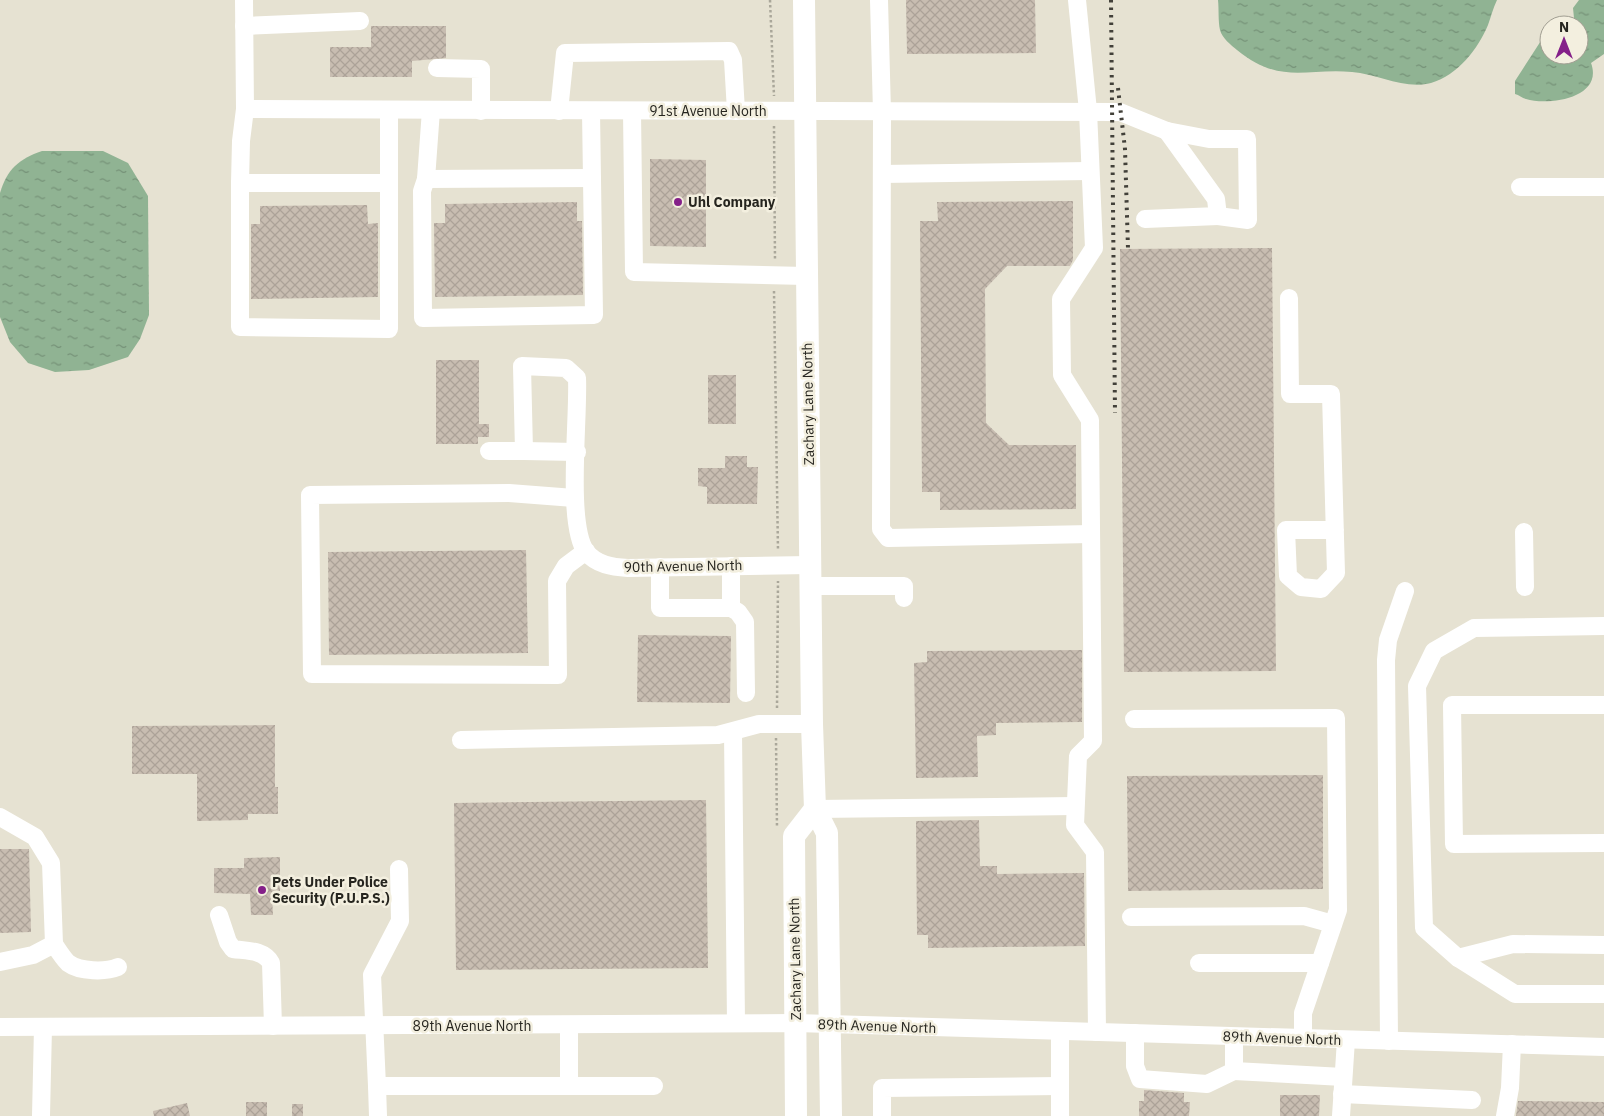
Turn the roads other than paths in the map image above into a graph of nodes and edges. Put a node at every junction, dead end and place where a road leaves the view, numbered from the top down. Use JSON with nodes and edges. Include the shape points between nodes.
{"nodes":[{"id":1,"x":244,"y":0,"type":"edge"},
{"id":2,"x":804,"y":0,"type":"edge"},
{"id":3,"x":880,"y":0,"type":"edge"},
{"id":4,"x":1077,"y":0,"type":"edge"},
{"id":5,"x":360,"y":21,"type":"dead end"},
{"id":6,"x":244,"y":26,"type":"junction"},
{"id":7,"x":437,"y":68,"type":"dead end"},
{"id":8,"x":245,"y":109,"type":"junction"},
{"id":9,"x":389,"y":110,"type":"junction"},
{"id":10,"x":431,"y":110,"type":"junction"},
{"id":11,"x":481,"y":111,"type":"junction"},
{"id":12,"x":559,"y":111,"type":"junction"},
{"id":13,"x":736,"y":111,"type":"junction"},
{"id":14,"x":590,"y":112,"type":"junction"},
{"id":15,"x":632,"y":112,"type":"junction"},
{"id":16,"x":805,"y":112,"type":"junction"},
{"id":17,"x":882,"y":112,"type":"junction"},
{"id":18,"x":1088,"y":112,"type":"junction"},
{"id":19,"x":1167,"y":131,"type":"junction"},
{"id":20,"x":1090,"y":171,"type":"junction"},
{"id":21,"x":882,"y":174,"type":"junction"},
{"id":22,"x":592,"y":178,"type":"junction"},
{"id":23,"x":426,"y":179,"type":"junction"},
{"id":24,"x":240,"y":183,"type":"junction"},
{"id":25,"x":390,"y":183,"type":"junction"},
{"id":26,"x":1520,"y":187,"type":"dead end"},
{"id":27,"x":1604,"y":187,"type":"edge"},
{"id":28,"x":1218,"y":216,"type":"junction"},
{"id":29,"x":1146,"y":219,"type":"dead end"},
{"id":30,"x":806,"y":276,"type":"junction"},
{"id":31,"x":1289,"y":298,"type":"dead end"},
{"id":32,"x":524,"y":451,"type":"junction"},
{"id":33,"x":489,"y":452,"type":"dead end"},
{"id":34,"x":577,"y":452,"type":"junction"},
{"id":35,"x":574,"y":498,"type":"junction"},
{"id":36,"x":1335,"y":530,"type":"dead end"},
{"id":37,"x":1524,"y":532,"type":"dead end"},
{"id":38,"x":1091,"y":534,"type":"junction"},
{"id":39,"x":586,"y":551,"type":"junction"},
{"id":40,"x":731,"y":566,"type":"junction"},
{"id":41,"x":660,"y":567,"type":"junction"},
{"id":42,"x":810,"y":575,"type":"junction"},
{"id":43,"x":1525,"y":587,"type":"dead end"},
{"id":44,"x":1405,"y":591,"type":"dead end"},
{"id":45,"x":904,"y":598,"type":"dead end"},
{"id":46,"x":731,"y":608,"type":"junction"},
{"id":47,"x":1604,"y":626,"type":"edge"},
{"id":48,"x":746,"y":693,"type":"dead end"},
{"id":49,"x":1604,"y":705,"type":"edge"},
{"id":50,"x":1134,"y":719,"type":"dead end"},
{"id":51,"x":812,"y":724,"type":"junction"},
{"id":52,"x":734,"y":732,"type":"junction"},
{"id":53,"x":461,"y":740,"type":"dead end"},
{"id":54,"x":1076,"y":806,"type":"junction"},
{"id":55,"x":815,"y":809,"type":"junction"},
{"id":56,"x":0,"y":817,"type":"edge"},
{"id":57,"x":1604,"y":843,"type":"edge"},
{"id":58,"x":399,"y":869,"type":"dead end"},
{"id":59,"x":220,"y":915,"type":"dead end"},
{"id":60,"x":1131,"y":917,"type":"dead end"},
{"id":61,"x":1333,"y":924,"type":"junction"},
{"id":62,"x":54,"y":944,"type":"junction"},
{"id":63,"x":1604,"y":945,"type":"edge"},
{"id":64,"x":1458,"y":958,"type":"junction"},
{"id":65,"x":0,"y":962,"type":"edge"},
{"id":66,"x":1320,"y":962,"type":"junction"},
{"id":67,"x":1198,"y":963,"type":"dead end"},
{"id":68,"x":118,"y":967,"type":"dead end"},
{"id":69,"x":1604,"y":994,"type":"edge"},
{"id":70,"x":736,"y":1023,"type":"junction"},
{"id":71,"x":796,"y":1023,"type":"junction"},
{"id":72,"x":831,"y":1024,"type":"junction"},
{"id":73,"x":569,"y":1025,"type":"junction"},
{"id":74,"x":273,"y":1026,"type":"junction"},
{"id":75,"x":376,"y":1026,"type":"junction"},
{"id":76,"x":0,"y":1027,"type":"edge"},
{"id":77,"x":43,"y":1027,"type":"junction"},
{"id":78,"x":1060,"y":1031,"type":"junction"},
{"id":79,"x":1097,"y":1032,"type":"junction"},
{"id":80,"x":1135,"y":1033,"type":"junction"},
{"id":81,"x":1234,"y":1037,"type":"junction"},
{"id":82,"x":1303,"y":1038,"type":"junction"},
{"id":83,"x":1346,"y":1040,"type":"junction"},
{"id":84,"x":1389,"y":1040,"type":"junction"},
{"id":85,"x":1512,"y":1044,"type":"junction"},
{"id":86,"x":1604,"y":1047,"type":"edge"},
{"id":87,"x":1234,"y":1071,"type":"junction"},
{"id":88,"x":377,"y":1086,"type":"junction"},
{"id":89,"x":569,"y":1086,"type":"junction"},
{"id":90,"x":654,"y":1086,"type":"dead end"},
{"id":91,"x":1060,"y":1086,"type":"junction"},
{"id":92,"x":1343,"y":1086,"type":"junction"},
{"id":93,"x":1472,"y":1100,"type":"dead end"},
{"id":94,"x":41,"y":1116,"type":"edge"},
{"id":95,"x":378,"y":1116,"type":"edge"},
{"id":96,"x":796,"y":1116,"type":"edge"},
{"id":97,"x":831,"y":1116,"type":"edge"},
{"id":98,"x":882,"y":1116,"type":"edge"},
{"id":99,"x":1060,"y":1116,"type":"edge"},
{"id":100,"x":1341,"y":1116,"type":"edge"},
{"id":101,"x":1505,"y":1116,"type":"edge"}],
"edges":[{"from":1,"to":6,"type":"street"},
{"from":2,"to":16,"type":"main road","name":"Zachary Lane North"},
{"from":3,"to":17,"type":"street"},
{"from":4,"to":18,"type":"street"},
{"from":5,"to":6,"type":"street"},
{"from":6,"to":8,"type":"street"},
{"from":7,"to":11,"type":"street","via":[[481,69]]},
{"from":8,"to":9,"type":"street","name":"91st Avenue North"},
{"from":8,"to":24,"type":"street"},
{"from":9,"to":10,"type":"street","name":"91st Avenue North"},
{"from":9,"to":25,"type":"street"},
{"from":10,"to":11,"type":"street","name":"91st Avenue North"},
{"from":10,"to":23,"type":"street"},
{"from":11,"to":12,"type":"street","name":"91st Avenue North"},
{"from":12,"to":13,"type":"street","via":[[565,53],[729,51],[734,60]]},
{"from":12,"to":14,"type":"street","name":"91st Avenue North"},
{"from":13,"to":15,"type":"street","name":"91st Avenue North"},
{"from":13,"to":16,"type":"street","name":"91st Avenue North"},
{"from":14,"to":15,"type":"street","name":"91st Avenue North"},
{"from":14,"to":22,"type":"street"},
{"from":15,"to":30,"type":"street","via":[[634,272]]},
{"from":16,"to":17,"type":"street","name":"91st Avenue North"},
{"from":16,"to":30,"type":"main road","name":"Zachary Lane North"},
{"from":17,"to":18,"type":"street","name":"91st Avenue North"},
{"from":17,"to":21,"type":"street"},
{"from":18,"to":19,"type":"street","name":"91st Avenue North","via":[[1120,112]]},
{"from":18,"to":20,"type":"street"},
{"from":19,"to":28,"type":"street","via":[[1216,199]]},
{"from":19,"to":28,"type":"street","name":"91st Avenue North","via":[[1209,139],[1247,139],[1248,220]]},
{"from":20,"to":21,"type":"street"},
{"from":20,"to":38,"type":"street","via":[[1094,248],[1061,299],[1062,375],[1090,420]]},
{"from":21,"to":38,"type":"street","via":[[880,529],[888,538]]},
{"from":22,"to":23,"type":"street"},
{"from":22,"to":23,"type":"street","via":[[594,315],[423,318],[422,191]]},
{"from":24,"to":25,"type":"street"},
{"from":24,"to":25,"type":"street","via":[[240,327],[389,329]]},
{"from":26,"to":27,"type":"street"},
{"from":28,"to":29,"type":"street"},
{"from":30,"to":42,"type":"main road","name":"Zachary Lane North"},
{"from":31,"to":36,"type":"street","via":[[1290,394],[1331,394]]},
{"from":32,"to":33,"type":"street"},
{"from":32,"to":34,"type":"street"},
{"from":32,"to":34,"type":"street","via":[[522,366],[566,368],[577,378]]},
{"from":34,"to":35,"type":"street"},
{"from":35,"to":39,"type":"street","via":[[577,526]]},
{"from":35,"to":39,"type":"street","via":[[509,493],[310,495],[312,674],[558,675],[557,582],[566,566]]},
{"from":37,"to":43,"type":"street"},
{"from":38,"to":54,"type":"street","via":[[1093,741],[1078,756]]},
{"from":39,"to":41,"type":"street","name":"90th Avenue North","via":[[599,563],[608,566]]},
{"from":40,"to":41,"type":"street","name":"90th Avenue North"},
{"from":40,"to":42,"type":"street","name":"90th Avenue North"},
{"from":40,"to":46,"type":"street"},
{"from":41,"to":46,"type":"street","via":[[660,608]]},
{"from":42,"to":45,"type":"street","name":"90th Avenue North","via":[[904,586]]},
{"from":42,"to":51,"type":"main road","name":"Zachary Lane North"},
{"from":44,"to":84,"type":"street","via":[[1388,640],[1386,660]]},
{"from":46,"to":48,"type":"street","via":[[745,622]]},
{"from":47,"to":64,"type":"street","via":[[1474,628],[1434,651],[1417,686],[1424,928]]},
{"from":49,"to":57,"type":"street","via":[[1452,705],[1454,844]]},
{"from":50,"to":61,"type":"street","via":[[1336,718],[1338,910]]},
{"from":51,"to":52,"type":"street","via":[[758,724]]},
{"from":51,"to":55,"type":"main road","name":"Zachary Lane North"},
{"from":52,"to":53,"type":"street","via":[[718,735]]},
{"from":52,"to":70,"type":"street"},
{"from":54,"to":55,"type":"street"},
{"from":54,"to":79,"type":"street","via":[[1074,825],[1095,852]]},
{"from":55,"to":71,"type":"main road","name":"Zachary Lane North","via":[[794,836]]},
{"from":55,"to":72,"type":"main road","name":"Zachary Lane North","via":[[827,832]]},
{"from":56,"to":62,"type":"street","via":[[35,837],[51,863]]},
{"from":58,"to":75,"type":"street","via":[[400,921],[372,975]]},
{"from":59,"to":74,"type":"street","via":[[233,949],[259,953],[272,963]]},
{"from":60,"to":61,"type":"street","via":[[1304,916]]},
{"from":61,"to":66,"type":"street"},
{"from":62,"to":65,"type":"street","via":[[33,955]]},
{"from":62,"to":68,"type":"street","via":[[69,964],[110,971]]},
{"from":63,"to":64,"type":"street","via":[[1513,944]]},
{"from":64,"to":69,"type":"street","via":[[1515,994]]},
{"from":66,"to":67,"type":"street"},
{"from":66,"to":82,"type":"street","via":[[1303,1013]]},
{"from":70,"to":71,"type":"street","name":"89th Avenue North"},
{"from":70,"to":73,"type":"street","name":"89th Avenue North"},
{"from":71,"to":72,"type":"street","name":"89th Avenue North"},
{"from":71,"to":96,"type":"main road","name":"Zachary Lane North"},
{"from":72,"to":78,"type":"street","name":"89th Avenue North"},
{"from":72,"to":97,"type":"main road","name":"Zachary Lane North"},
{"from":73,"to":75,"type":"street","name":"89th Avenue North"},
{"from":73,"to":89,"type":"street"},
{"from":74,"to":75,"type":"street","name":"89th Avenue North"},
{"from":74,"to":77,"type":"street","name":"89th Avenue North"},
{"from":75,"to":88,"type":"street"},
{"from":76,"to":77,"type":"street","name":"89th Avenue North"},
{"from":77,"to":94,"type":"street"},
{"from":78,"to":79,"type":"street","name":"89th Avenue North"},
{"from":78,"to":91,"type":"street"},
{"from":79,"to":80,"type":"street","name":"89th Avenue North"},
{"from":80,"to":81,"type":"street","name":"89th Avenue North"},
{"from":80,"to":87,"type":"street","via":[[1135,1066],[1140,1079],[1207,1084]]},
{"from":81,"to":82,"type":"street","name":"89th Avenue North"},
{"from":81,"to":87,"type":"street"},
{"from":82,"to":83,"type":"street","name":"89th Avenue North"},
{"from":83,"to":84,"type":"street","name":"89th Avenue North"},
{"from":83,"to":92,"type":"street"},
{"from":84,"to":85,"type":"street","name":"89th Avenue North"},
{"from":85,"to":86,"type":"street","name":"89th Avenue North"},
{"from":85,"to":101,"type":"street"},
{"from":87,"to":92,"type":"street"},
{"from":88,"to":89,"type":"street"},
{"from":88,"to":95,"type":"street"},
{"from":89,"to":90,"type":"street"},
{"from":91,"to":98,"type":"street","via":[[882,1088]]},
{"from":91,"to":99,"type":"street"},
{"from":92,"to":93,"type":"street"},
{"from":92,"to":100,"type":"street"}]}
